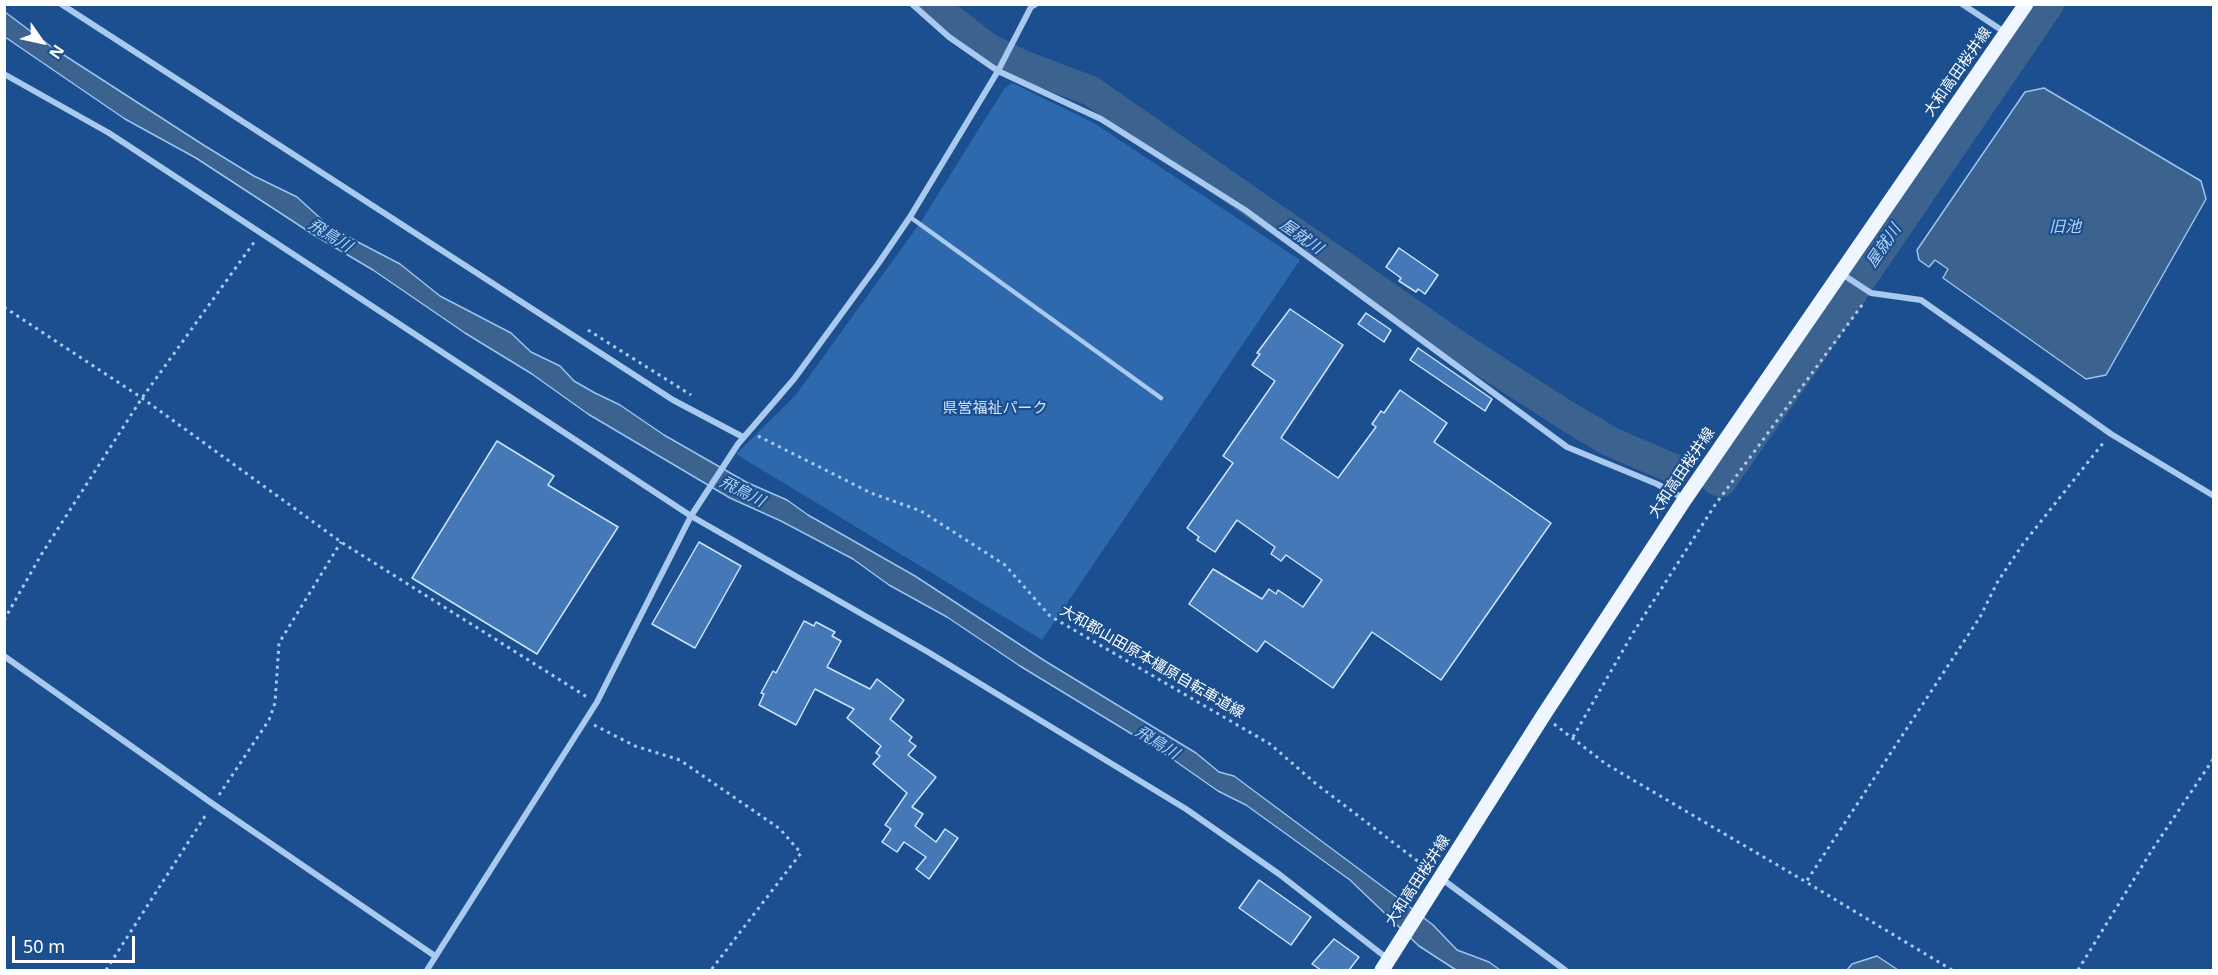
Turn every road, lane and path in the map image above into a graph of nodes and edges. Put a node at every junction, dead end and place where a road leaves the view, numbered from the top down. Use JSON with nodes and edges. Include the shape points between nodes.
{"nodes":[{"id":1,"x":61,"y":4,"type":"edge"},
{"id":2,"x":912,"y":4,"type":"edge"},
{"id":3,"x":1036,"y":4,"type":"edge"},
{"id":4,"x":1962,"y":4,"type":"edge"},
{"id":5,"x":2026,"y":4,"type":"edge"},
{"id":6,"x":2006,"y":34,"type":"junction"},
{"id":7,"x":999,"y":68,"type":"junction"},
{"id":8,"x":4,"y":74,"type":"edge"},
{"id":9,"x":910,"y":217,"type":"junction"},
{"id":10,"x":260,"y":235,"type":"junction"},
{"id":11,"x":1848,"y":277,"type":"junction"},
{"id":12,"x":1871,"y":292,"type":"junction"},
{"id":13,"x":4,"y":307,"type":"edge"},
{"id":14,"x":142,"y":398,"type":"junction"},
{"id":15,"x":1161,"y":398,"type":"dead end"},
{"id":16,"x":746,"y":434,"type":"junction"},
{"id":17,"x":2110,"y":434,"type":"junction"},
{"id":18,"x":2214,"y":496,"type":"edge"},
{"id":19,"x":1685,"y":500,"type":"junction"},
{"id":20,"x":691,"y":516,"type":"junction"},
{"id":21,"x":340,"y":542,"type":"junction"},
{"id":22,"x":4,"y":620,"type":"edge"},
{"id":23,"x":4,"y":656,"type":"edge"},
{"id":24,"x":597,"y":702,"type":"junction"},
{"id":25,"x":585,"y":720,"type":"junction"},
{"id":26,"x":1563,"y":730,"type":"dead end"},
{"id":27,"x":1571,"y":735,"type":"junction"},
{"id":28,"x":2214,"y":758,"type":"edge"},
{"id":29,"x":213,"y":804,"type":"junction"},
{"id":30,"x":1806,"y":882,"type":"junction"},
{"id":31,"x":1438,"y":883,"type":"junction"},
{"id":32,"x":435,"y":956,"type":"junction"},
{"id":33,"x":1388,"y":961,"type":"edge"},
{"id":34,"x":106,"y":970,"type":"edge"},
{"id":35,"x":427,"y":970,"type":"edge"},
{"id":36,"x":711,"y":970,"type":"edge"},
{"id":37,"x":1565,"y":970,"type":"edge"},
{"id":38,"x":1952,"y":970,"type":"edge"},
{"id":39,"x":2078,"y":970,"type":"edge"}],
"edges":[{"from":1,"to":16,"type":"street","via":[[663,394]]},
{"from":2,"to":7,"type":"street","via":[[950,37]]},
{"from":3,"to":7,"type":"street"},
{"from":4,"to":6,"type":"street"},
{"from":5,"to":6,"type":"main road","name":"大和高田桜井線"},
{"from":6,"to":11,"type":"main road","name":"大和高田桜井線"},
{"from":7,"to":9,"type":"street"},
{"from":7,"to":19,"type":"street","via":[[1101,119],[1245,210],[1567,447],[1657,484]]},
{"from":8,"to":10,"type":"street","via":[[109,133]]},
{"from":9,"to":15,"type":"lane"},
{"from":9,"to":16,"type":"street","via":[[794,379]]},
{"from":10,"to":14,"type":"path"},
{"from":10,"to":20,"type":"street"},
{"from":11,"to":12,"type":"street"},
{"from":11,"to":19,"type":"main road","name":"大和高田桜井線"},
{"from":12,"to":17,"type":"street","via":[[1921,300]]},
{"from":12,"to":27,"type":"path","via":[[1715,505]]},
{"from":13,"to":14,"type":"path"},
{"from":14,"to":21,"type":"path"},
{"from":14,"to":22,"type":"path"},
{"from":16,"to":20,"type":"street"},
{"from":16,"to":31,"type":"path","name":"大和郡山田原本橿原自転車道線","via":[[871,493],[921,511],[1005,565],[1050,616],[1270,744]]},
{"from":17,"to":18,"type":"street"},
{"from":17,"to":30,"type":"path","via":[[2023,544],[1980,617]]},
{"from":19,"to":31,"type":"main road","name":"大和高田桜井線"},
{"from":20,"to":24,"type":"street"},
{"from":20,"to":33,"type":"street","via":[[928,652],[1186,809],[1279,874]]},
{"from":21,"to":24,"type":"path"},
{"from":21,"to":29,"type":"path","via":[[279,643],[275,703],[269,720]]},
{"from":23,"to":29,"type":"street"},
{"from":24,"to":25,"type":"street"},
{"from":25,"to":32,"type":"street"},
{"from":25,"to":36,"type":"path","via":[[635,746],[680,759],[780,830],[801,853]]},
{"from":26,"to":27,"type":"path"},
{"from":27,"to":30,"type":"path","via":[[1606,764]]},
{"from":28,"to":39,"type":"path"},
{"from":29,"to":32,"type":"street"},
{"from":29,"to":34,"type":"path"},
{"from":30,"to":38,"type":"path"},
{"from":31,"to":33,"type":"main road","name":"大和高田桜井線"},
{"from":31,"to":37,"type":"street"},
{"from":32,"to":35,"type":"street"}]}
